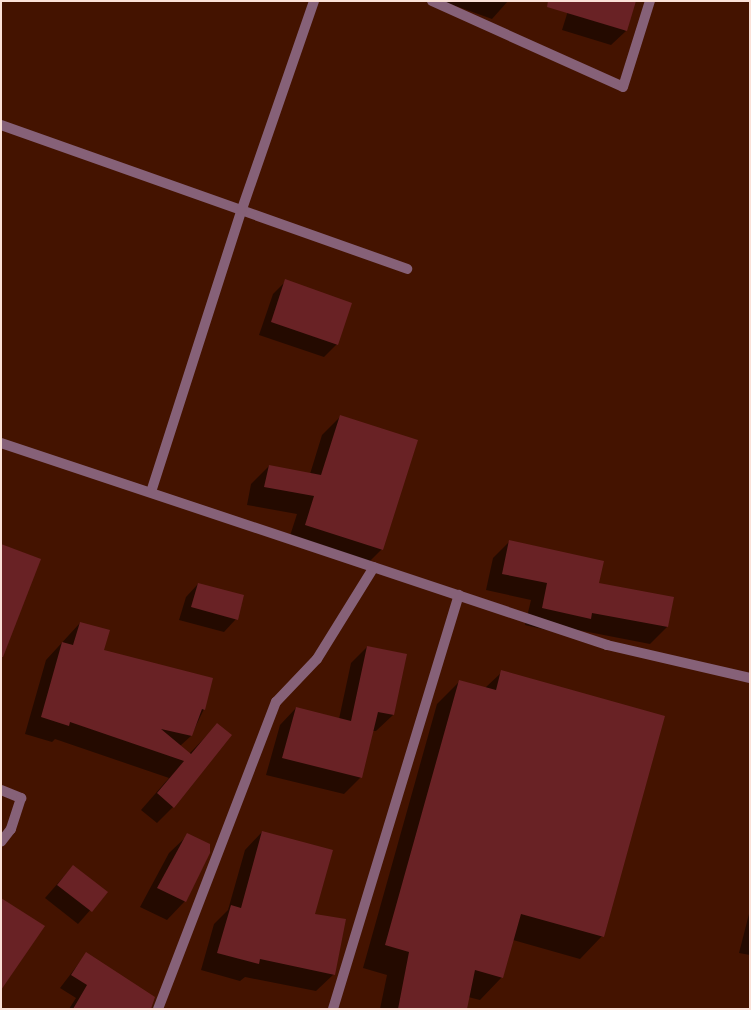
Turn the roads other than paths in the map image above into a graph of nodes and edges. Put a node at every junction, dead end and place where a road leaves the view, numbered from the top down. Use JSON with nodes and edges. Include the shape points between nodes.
{"nodes":[{"id":1,"x":314,"y":1,"type":"edge"},
{"id":2,"x":432,"y":1,"type":"edge"},
{"id":3,"x":650,"y":1,"type":"edge"},
{"id":4,"x":1,"y":125,"type":"edge"},
{"id":5,"x":242,"y":209,"type":"junction"},
{"id":6,"x":407,"y":269,"type":"dead end"},
{"id":7,"x":1,"y":443,"type":"edge"},
{"id":8,"x":151,"y":492,"type":"junction"},
{"id":9,"x":374,"y":567,"type":"junction"},
{"id":10,"x":459,"y":595,"type":"junction"},
{"id":11,"x":750,"y":678,"type":"edge"},
{"id":12,"x":1,"y":790,"type":"edge"},
{"id":13,"x":1,"y":842,"type":"edge"},
{"id":14,"x":158,"y":1009,"type":"edge"},
{"id":15,"x":332,"y":1009,"type":"edge"}],
"edges":[{"from":1,"to":5,"type":"street"},
{"from":2,"to":3,"type":"street","via":[[623,87]]},
{"from":4,"to":5,"type":"street"},
{"from":5,"to":6,"type":"street"},
{"from":5,"to":8,"type":"street"},
{"from":7,"to":8,"type":"street"},
{"from":8,"to":9,"type":"street"},
{"from":9,"to":10,"type":"street"},
{"from":9,"to":14,"type":"street","via":[[317,659],[276,702]]},
{"from":10,"to":11,"type":"street","via":[[607,645]]},
{"from":10,"to":15,"type":"street"},
{"from":12,"to":13,"type":"street","via":[[21,798],[11,829]]}]}
